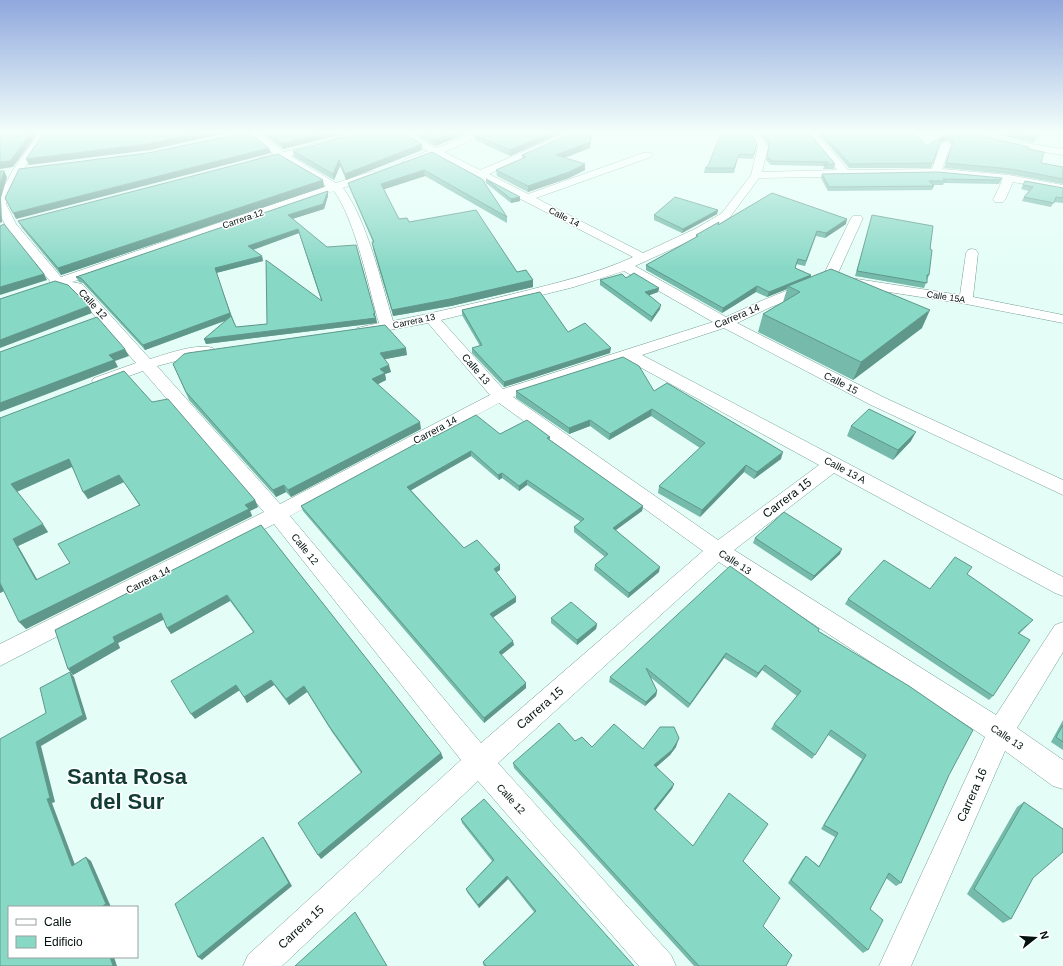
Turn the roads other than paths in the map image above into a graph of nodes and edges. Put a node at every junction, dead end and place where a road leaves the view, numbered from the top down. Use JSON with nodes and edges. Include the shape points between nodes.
{"nodes":[{"id":1,"x":14,"y":178,"type":"edge"},
{"id":2,"x":320,"y":178,"type":"edge"},
{"id":3,"x":364,"y":178,"type":"edge"},
{"id":4,"x":488,"y":178,"type":"edge"},
{"id":5,"x":584,"y":178,"type":"edge"},
{"id":6,"x":754,"y":178,"type":"edge"},
{"id":7,"x":1009,"y":178,"type":"joint"},
{"id":8,"x":337,"y":188,"type":"junction"},
{"id":9,"x":1063,"y":188,"type":"edge"},
{"id":10,"x":527,"y":198,"type":"junction"},
{"id":11,"x":999,"y":200,"type":"dead end"},
{"id":12,"x":857,"y":218,"type":"dead end"},
{"id":13,"x":12,"y":225,"type":"edge"},
{"id":14,"x":972,"y":252,"type":"dead end"},
{"id":15,"x":642,"y":257,"type":"junction"},
{"id":16,"x":625,"y":266,"type":"junction"},
{"id":17,"x":829,"y":279,"type":"junction"},
{"id":18,"x":51,"y":284,"type":"junction"},
{"id":19,"x":966,"y":300,"type":"junction"},
{"id":20,"x":431,"y":318,"type":"junction"},
{"id":21,"x":1063,"y":319,"type":"edge"},
{"id":22,"x":725,"y":323,"type":"junction"},
{"id":23,"x":387,"y":327,"type":"junction"},
{"id":24,"x":348,"y":333,"type":"edge"},
{"id":25,"x":224,"y":349,"type":"edge"},
{"id":26,"x":628,"y":354,"type":"junction"},
{"id":27,"x":146,"y":364,"type":"junction"},
{"id":28,"x":88,"y":386,"type":"edge"},
{"id":29,"x":500,"y":396,"type":"junction"},
{"id":30,"x":833,"y":464,"type":"junction"},
{"id":31,"x":1063,"y":488,"type":"edge"},
{"id":32,"x":276,"y":514,"type":"junction"},
{"id":33,"x":718,"y":551,"type":"junction"},
{"id":34,"x":1063,"y":587,"type":"edge"},
{"id":35,"x":1063,"y":632,"type":"edge"},
{"id":36,"x":0,"y":656,"type":"edge"},
{"id":37,"x":1000,"y":732,"type":"junction"},
{"id":38,"x":479,"y":762,"type":"junction"},
{"id":39,"x":1063,"y":776,"type":"edge"},
{"id":40,"x":260,"y":966,"type":"edge"},
{"id":41,"x":660,"y":966,"type":"edge"},
{"id":42,"x":895,"y":966,"type":"edge"}],
"edges":[{"from":1,"to":13,"type":"street","via":[[0,204]]},
{"from":2,"to":8,"type":"street"},
{"from":3,"to":8,"type":"street","name":"Carrera 12"},
{"from":4,"to":10,"type":"street","name":"Calle 14"},
{"from":5,"to":10,"type":"street"},
{"from":6,"to":15,"type":"street","name":"Carrera 13","via":[[726,215],[701,230]]},
{"from":7,"to":9,"type":"street"},
{"from":7,"to":11,"type":"street"},
{"from":8,"to":18,"type":"street","name":"Carrera 12"},
{"from":8,"to":23,"type":"street","via":[[347,201],[363,244]]},
{"from":10,"to":15,"type":"street","name":"Calle 14"},
{"from":12,"to":17,"type":"street"},
{"from":13,"to":18,"type":"street"},
{"from":14,"to":19,"type":"street"},
{"from":15,"to":16,"type":"street","name":"Carrera 13"},
{"from":16,"to":20,"type":"street","name":"Carrera 13","via":[[569,284]]},
{"from":16,"to":22,"type":"street","name":"Calle 15"},
{"from":17,"to":19,"type":"street","name":"Calle 15A"},
{"from":17,"to":22,"type":"street","name":"Carrera 14"},
{"from":18,"to":27,"type":"street","name":"Calle 12","via":[[78,287],[97,319]]},
{"from":19,"to":21,"type":"street","name":"Calle 15A"},
{"from":20,"to":23,"type":"street","name":"Carrera 13"},
{"from":20,"to":29,"type":"street","name":"Calle 13"},
{"from":22,"to":26,"type":"street","name":"Carrera 14"},
{"from":22,"to":31,"type":"street","name":"Calle 15","via":[[877,401]]},
{"from":23,"to":24,"type":"street","name":"Carrera 13"},
{"from":25,"to":27,"type":"street","via":[[193,352]]},
{"from":26,"to":29,"type":"street","name":"Carrera 14"},
{"from":26,"to":30,"type":"street","name":"Calle 13 A"},
{"from":27,"to":28,"type":"street"},
{"from":27,"to":32,"type":"street","name":"Calle 12"},
{"from":29,"to":32,"type":"street","name":"Carrera 14"},
{"from":29,"to":33,"type":"street","name":"Calle 13"},
{"from":30,"to":33,"type":"street","name":"Carrera 15"},
{"from":30,"to":34,"type":"street","name":"Calle 13 A"},
{"from":32,"to":36,"type":"street","name":"Carrera 14"},
{"from":32,"to":38,"type":"street","name":"Calle 12"},
{"from":33,"to":37,"type":"street","name":"Calle 13"},
{"from":33,"to":38,"type":"street","name":"Carrera 15"},
{"from":35,"to":37,"type":"street","name":"Carrera 16"},
{"from":37,"to":39,"type":"street","name":"Calle 13"},
{"from":37,"to":42,"type":"street","name":"Carrera 16"},
{"from":38,"to":40,"type":"street","name":"Carrera 15"},
{"from":38,"to":41,"type":"street","name":"Calle 12"}]}
